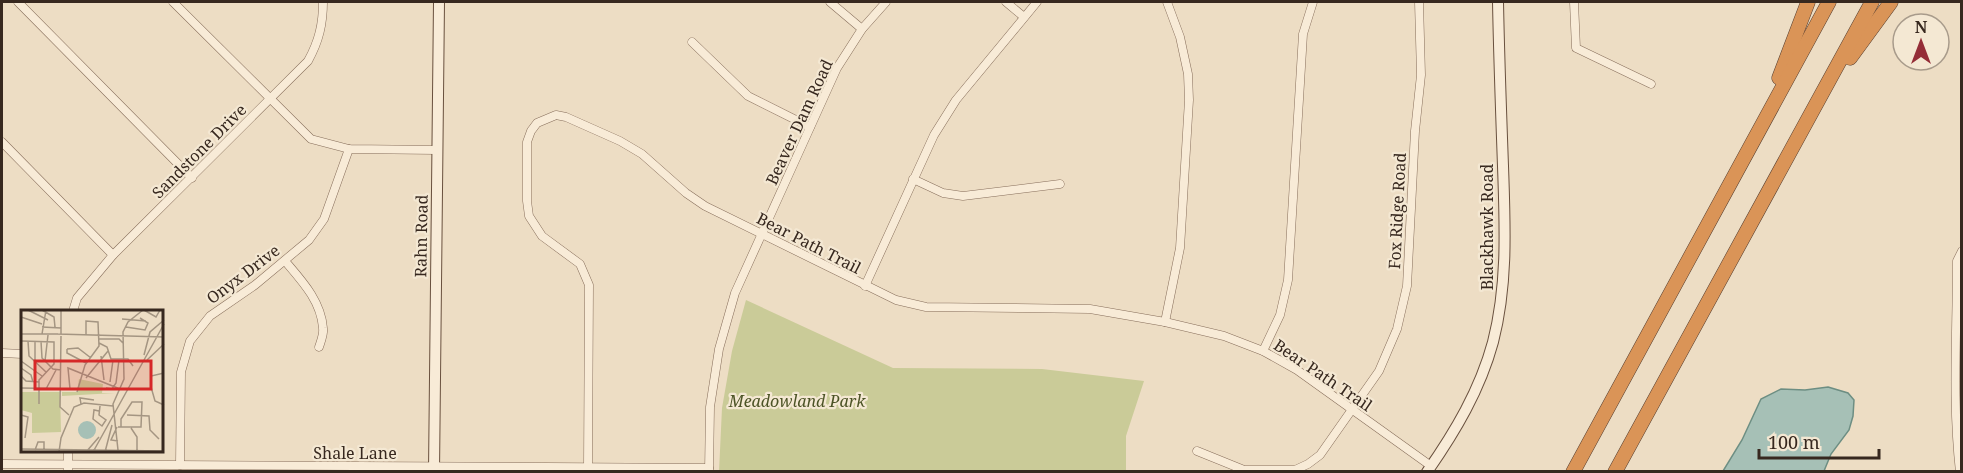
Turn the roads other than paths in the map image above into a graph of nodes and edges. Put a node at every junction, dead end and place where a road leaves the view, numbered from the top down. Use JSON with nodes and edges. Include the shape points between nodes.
{"nodes":[{"id":1,"x":18,"y":2,"type":"edge"},
{"id":2,"x":173,"y":2,"type":"edge"},
{"id":3,"x":323,"y":2,"type":"edge"},
{"id":4,"x":439,"y":2,"type":"edge"},
{"id":5,"x":830,"y":2,"type":"edge"},
{"id":6,"x":886,"y":2,"type":"edge"},
{"id":7,"x":1006,"y":2,"type":"edge"},
{"id":8,"x":1037,"y":2,"type":"edge"},
{"id":9,"x":1167,"y":2,"type":"edge"},
{"id":10,"x":1313,"y":2,"type":"edge"},
{"id":11,"x":1419,"y":2,"type":"edge"},
{"id":12,"x":1498,"y":2,"type":"edge"},
{"id":13,"x":1574,"y":2,"type":"edge"},
{"id":14,"x":1808,"y":2,"type":"edge"},
{"id":15,"x":1829,"y":2,"type":"edge"},
{"id":16,"x":1872,"y":2,"type":"edge"},
{"id":17,"x":1891,"y":2,"type":"edge"},
{"id":18,"x":1024,"y":17,"type":"junction"},
{"id":19,"x":862,"y":29,"type":"junction"},
{"id":20,"x":692,"y":42,"type":"dead end"},
{"id":21,"x":1651,"y":84,"type":"dead end"},
{"id":22,"x":270,"y":100,"type":"junction"},
{"id":23,"x":1815,"y":105,"type":"junction"},
{"id":24,"x":1760,"y":125,"type":"junction"},
{"id":25,"x":810,"y":127,"type":"junction"},
{"id":26,"x":2,"y":142,"type":"edge"},
{"id":27,"x":349,"y":149,"type":"junction"},
{"id":28,"x":437,"y":150,"type":"junction"},
{"id":29,"x":192,"y":178,"type":"junction"},
{"id":30,"x":913,"y":179,"type":"junction"},
{"id":31,"x":1060,"y":184,"type":"dead end"},
{"id":32,"x":761,"y":234,"type":"junction"},
{"id":33,"x":1962,"y":251,"type":"edge"},
{"id":34,"x":113,"y":255,"type":"junction"},
{"id":35,"x":285,"y":261,"type":"junction"},
{"id":36,"x":865,"y":286,"type":"junction"},
{"id":37,"x":73,"y":310,"type":"edge"},
{"id":38,"x":1165,"y":322,"type":"junction"},
{"id":39,"x":1959,"y":334,"type":"edge"},
{"id":40,"x":319,"y":347,"type":"dead end"},
{"id":41,"x":1263,"y":351,"type":"junction"},
{"id":42,"x":2,"y":353,"type":"edge"},
{"id":43,"x":21,"y":354,"type":"edge"},
{"id":44,"x":1353,"y":410,"type":"junction"},
{"id":45,"x":1197,"y":451,"type":"dead end"},
{"id":46,"x":69,"y":452,"type":"edge"},
{"id":47,"x":2,"y":464,"type":"edge"},
{"id":48,"x":180,"y":465,"type":"junction"},
{"id":49,"x":68,"y":468,"type":"edge"},
{"id":50,"x":588,"y":468,"type":"junction"},
{"id":51,"x":434,"y":469,"type":"edge"},
{"id":52,"x":1429,"y":469,"type":"edge"},
{"id":53,"x":709,"y":470,"type":"edge"},
{"id":54,"x":1573,"y":471,"type":"edge"},
{"id":55,"x":1615,"y":471,"type":"edge"},
{"id":56,"x":1959,"y":471,"type":"edge"}],
"edges":[{"from":1,"to":29,"type":"street"},
{"from":2,"to":22,"type":"street"},
{"from":3,"to":22,"type":"street","name":"Sandstone Drive","via":[[318,43],[308,61]]},
{"from":4,"to":28,"type":"street","name":"Rahn Road"},
{"from":5,"to":19,"type":"street"},
{"from":6,"to":19,"type":"street","name":"Beaver Dam Road"},
{"from":7,"to":18,"type":"street"},
{"from":8,"to":18,"type":"street"},
{"from":9,"to":38,"type":"street","via":[[1180,37],[1189,100],[1180,248]]},
{"from":10,"to":41,"type":"street","via":[[1303,34],[1288,280],[1280,315]]},
{"from":11,"to":44,"type":"street","name":"Fox Ridge Road","via":[[1421,75],[1407,286],[1397,329],[1379,371]]},
{"from":12,"to":52,"type":"street","name":"Blackhawk Road","via":[[1506,246],[1503,295],[1479,383],[1460,422]]},
{"from":13,"to":21,"type":"street","via":[[1576,48]]},
{"from":14,"to":24,"type":"highway"},
{"from":15,"to":24,"type":"highway"},
{"from":16,"to":23,"type":"highway"},
{"from":17,"to":23,"type":"highway"},
{"from":18,"to":30,"type":"street","via":[[956,100]]},
{"from":19,"to":25,"type":"street","name":"Beaver Dam Road","via":[[837,68]]},
{"from":20,"to":25,"type":"street","via":[[748,96]]},
{"from":22,"to":27,"type":"street","via":[[311,139]]},
{"from":22,"to":29,"type":"street","name":"Sandstone Drive"},
{"from":23,"to":55,"type":"highway"},
{"from":24,"to":54,"type":"highway"},
{"from":25,"to":32,"type":"street","name":"Beaver Dam Road"},
{"from":26,"to":34,"type":"street"},
{"from":27,"to":28,"type":"street"},
{"from":27,"to":35,"type":"street","name":"Onyx Drive","via":[[324,219],[309,240]]},
{"from":28,"to":51,"type":"street","name":"Rahn Road"},
{"from":29,"to":34,"type":"street","name":"Sandstone Drive"},
{"from":30,"to":31,"type":"street","via":[[943,193],[963,196]]},
{"from":30,"to":36,"type":"street"},
{"from":32,"to":36,"type":"street","name":"Bear Path Trail"},
{"from":32,"to":50,"type":"street","name":"Bear Path Trail","via":[[705,206],[642,154],[620,141],[556,115],[537,123],[531,131],[527,142],[529,216],[543,236],[580,264],[590,285]]},
{"from":32,"to":53,"type":"street","name":"Beaver Dam Road","via":[[735,293],[719,349],[710,407]]},
{"from":33,"to":39,"type":"street","via":[[1957,261]]},
{"from":34,"to":37,"type":"street","name":"Sandstone Drive","via":[[77,298]]},
{"from":35,"to":40,"type":"street","via":[[315,302],[324,329]]},
{"from":35,"to":48,"type":"street","name":"Onyx Drive","via":[[210,316],[190,341],[181,372]]},
{"from":36,"to":38,"type":"street","name":"Bear Path Trail","via":[[896,300],[926,307],[1090,309]]},
{"from":38,"to":41,"type":"street","name":"Bear Path Trail","via":[[1224,336]]},
{"from":39,"to":56,"type":"street"},
{"from":41,"to":44,"type":"street","name":"Bear Path Trail"},
{"from":42,"to":43,"type":"street"},
{"from":44,"to":45,"type":"street","name":"Fox Ridge Road","via":[[1320,455],[1295,470],[1244,470]]},
{"from":44,"to":52,"type":"street","name":"Bear Path Trail"},
{"from":46,"to":49,"type":"street"},
{"from":47,"to":49,"type":"street","name":"Shale Lane"},
{"from":48,"to":49,"type":"street","name":"Shale Lane"},
{"from":48,"to":51,"type":"street","name":"Shale Lane"},
{"from":50,"to":51,"type":"street","name":"Shale Lane"},
{"from":50,"to":53,"type":"street","name":"Shale Lane"}]}
